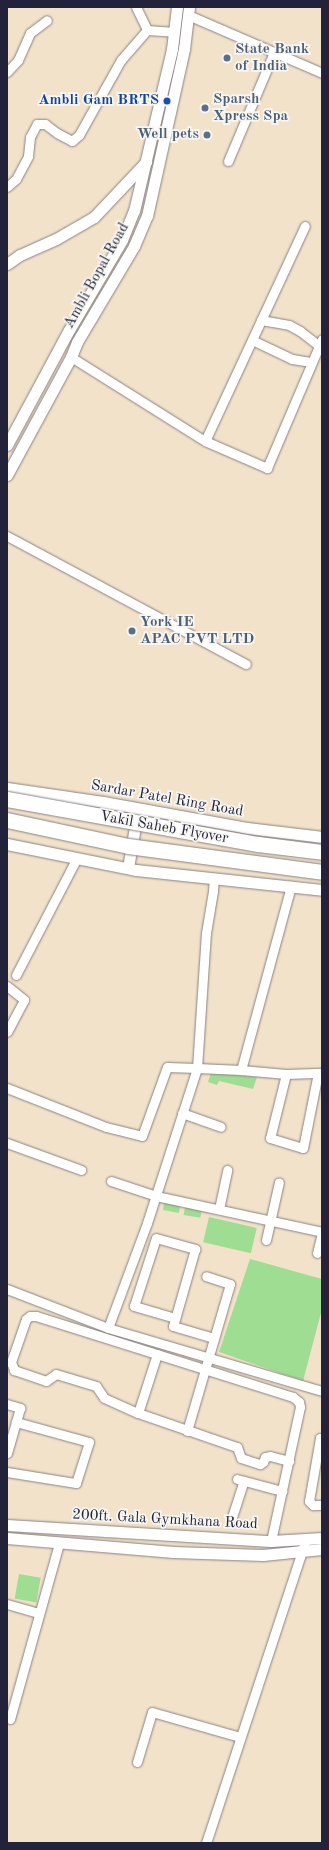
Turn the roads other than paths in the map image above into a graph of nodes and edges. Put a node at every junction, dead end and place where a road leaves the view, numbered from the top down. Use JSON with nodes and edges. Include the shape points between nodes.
{"nodes":[{"id":1,"x":136,"y":7,"type":"edge"},
{"id":2,"x":177,"y":7,"type":"edge"},
{"id":3,"x":189,"y":11,"type":"edge"},
{"id":4,"x":47,"y":20,"type":"dead end"},
{"id":5,"x":147,"y":30,"type":"junction"},
{"id":6,"x":174,"y":32,"type":"junction"},
{"id":7,"x":172,"y":49,"type":"junction"},
{"id":8,"x":184,"y":49,"type":"junction"},
{"id":9,"x":274,"y":52,"type":"junction"},
{"id":10,"x":7,"y":72,"type":"edge"},
{"id":11,"x":322,"y":73,"type":"edge"},
{"id":12,"x":228,"y":161,"type":"dead end"},
{"id":13,"x":147,"y":162,"type":"junction"},
{"id":14,"x":7,"y":187,"type":"edge"},
{"id":15,"x":305,"y":226,"type":"dead end"},
{"id":16,"x":7,"y":264,"type":"edge"},
{"id":17,"x":261,"y":320,"type":"junction"},
{"id":18,"x":252,"y":340,"type":"junction"},
{"id":19,"x":320,"y":342,"type":"edge"},
{"id":20,"x":71,"y":357,"type":"junction"},
{"id":21,"x":312,"y":362,"type":"junction"},
{"id":22,"x":205,"y":442,"type":"junction"},
{"id":23,"x":7,"y":445,"type":"edge"},
{"id":24,"x":7,"y":475,"type":"edge"},
{"id":25,"x":7,"y":536,"type":"edge"},
{"id":26,"x":246,"y":664,"type":"dead end"},
{"id":27,"x":7,"y":788,"type":"edge"},
{"id":28,"x":7,"y":799,"type":"edge"},
{"id":29,"x":138,"y":808,"type":"junction"},
{"id":30,"x":7,"y":820,"type":"edge"},
{"id":31,"x":322,"y":837,"type":"edge"},
{"id":32,"x":7,"y":844,"type":"edge"},
{"id":33,"x":322,"y":852,"type":"edge"},
{"id":34,"x":76,"y":858,"type":"junction"},
{"id":35,"x":128,"y":868,"type":"junction"},
{"id":36,"x":322,"y":872,"type":"edge"},
{"id":37,"x":214,"y":878,"type":"junction"},
{"id":38,"x":291,"y":886,"type":"junction"},
{"id":39,"x":322,"y":890,"type":"edge"},
{"id":40,"x":16,"y":975,"type":"dead end"},
{"id":41,"x":7,"y":986,"type":"edge"},
{"id":42,"x":7,"y":1032,"type":"edge"},
{"id":43,"x":197,"y":1068,"type":"junction"},
{"id":44,"x":241,"y":1070,"type":"junction"},
{"id":45,"x":320,"y":1073,"type":"edge"},
{"id":46,"x":286,"y":1074,"type":"junction"},
{"id":47,"x":7,"y":1088,"type":"edge"},
{"id":48,"x":182,"y":1113,"type":"junction"},
{"id":49,"x":221,"y":1127,"type":"dead end"},
{"id":50,"x":7,"y":1143,"type":"edge"},
{"id":51,"x":81,"y":1170,"type":"dead end"},
{"id":52,"x":227,"y":1170,"type":"dead end"},
{"id":53,"x":111,"y":1181,"type":"dead end"},
{"id":54,"x":279,"y":1182,"type":"dead end"},
{"id":55,"x":156,"y":1196,"type":"junction"},
{"id":56,"x":219,"y":1209,"type":"junction"},
{"id":57,"x":271,"y":1221,"type":"junction"},
{"id":58,"x":322,"y":1233,"type":"edge"},
{"id":59,"x":266,"y":1240,"type":"dead end"},
{"id":60,"x":317,"y":1253,"type":"dead end"},
{"id":61,"x":206,"y":1276,"type":"dead end"},
{"id":62,"x":7,"y":1289,"type":"edge"},
{"id":63,"x":175,"y":1318,"type":"junction"},
{"id":64,"x":108,"y":1328,"type":"junction"},
{"id":65,"x":214,"y":1338,"type":"junction"},
{"id":66,"x":157,"y":1354,"type":"junction"},
{"id":67,"x":208,"y":1357,"type":"junction"},
{"id":68,"x":205,"y":1370,"type":"junction"},
{"id":69,"x":322,"y":1392,"type":"edge"},
{"id":70,"x":7,"y":1404,"type":"edge"},
{"id":71,"x":138,"y":1413,"type":"junction"},
{"id":72,"x":16,"y":1422,"type":"junction"},
{"id":73,"x":187,"y":1431,"type":"junction"},
{"id":74,"x":322,"y":1438,"type":"edge"},
{"id":75,"x":7,"y":1453,"type":"edge"},
{"id":76,"x":289,"y":1461,"type":"junction"},
{"id":77,"x":7,"y":1472,"type":"edge"},
{"id":78,"x":282,"y":1492,"type":"junction"},
{"id":79,"x":322,"y":1505,"type":"edge"},
{"id":80,"x":232,"y":1517,"type":"dead end"},
{"id":81,"x":7,"y":1525,"type":"edge"},
{"id":82,"x":7,"y":1538,"type":"edge"},
{"id":83,"x":322,"y":1538,"type":"edge"},
{"id":84,"x":306,"y":1539,"type":"junction"},
{"id":85,"x":271,"y":1541,"type":"junction"},
{"id":86,"x":59,"y":1543,"type":"junction"},
{"id":87,"x":322,"y":1550,"type":"edge"},
{"id":88,"x":303,"y":1551,"type":"junction"},
{"id":89,"x":7,"y":1604,"type":"edge"},
{"id":90,"x":39,"y":1614,"type":"junction"},
{"id":91,"x":10,"y":1719,"type":"dead end"},
{"id":92,"x":240,"y":1737,"type":"junction"},
{"id":93,"x":137,"y":1762,"type":"dead end"},
{"id":94,"x":206,"y":1843,"type":"edge"}],
"edges":[{"from":1,"to":5,"type":"street"},
{"from":2,"to":6,"type":"street","name":"Ambli Bopal Road"},
{"from":3,"to":8,"type":"street","name":"Ambli Bopal Road"},
{"from":3,"to":9,"type":"street"},
{"from":4,"to":10,"type":"street","via":[[30,33],[18,60]]},
{"from":5,"to":6,"type":"street"},
{"from":5,"to":14,"type":"street","via":[[121,60],[79,135],[72,141],[57,134],[45,124],[37,124],[30,137],[28,156],[16,179]]},
{"from":6,"to":7,"type":"street","name":"Ambli Bopal Road"},
{"from":7,"to":8,"type":"street"},
{"from":7,"to":13,"type":"street","name":"Ambli Bopal Road"},
{"from":8,"to":20,"type":"street","name":"Ambli Bopal Road","via":[[147,216],[134,246],[77,342]]},
{"from":9,"to":11,"type":"street"},
{"from":9,"to":12,"type":"street"},
{"from":13,"to":16,"type":"street","via":[[94,217],[56,239],[20,254]]},
{"from":13,"to":23,"type":"street","name":"Ambli Bopal Road","via":[[134,211],[122,240],[69,330]]},
{"from":15,"to":17,"type":"street"},
{"from":17,"to":18,"type":"street"},
{"from":17,"to":19,"type":"street","via":[[289,325]]},
{"from":18,"to":21,"type":"street","via":[[292,359]]},
{"from":18,"to":22,"type":"street"},
{"from":19,"to":21,"type":"street"},
{"from":20,"to":22,"type":"street"},
{"from":20,"to":24,"type":"street","name":"Ambli Bopal Road"},
{"from":21,"to":22,"type":"street","via":[[266,468]]},
{"from":25,"to":26,"type":"street"},
{"from":27,"to":29,"type":"street","name":"Sardar Patel Ring Road"},
{"from":28,"to":33,"type":"highway","name":"Vakil Saheb Flyover","bridge":true,"via":[[258,844]]},
{"from":29,"to":31,"type":"street","name":"Sardar Patel Ring Road","via":[[247,828]]},
{"from":29,"to":35,"type":"street"},
{"from":30,"to":36,"type":"highway","name":"Vakil Saheb Flyover","bridge":true,"via":[[128,846]]},
{"from":32,"to":34,"type":"street"},
{"from":34,"to":35,"type":"street"},
{"from":34,"to":40,"type":"street"},
{"from":35,"to":37,"type":"street"},
{"from":37,"to":38,"type":"street"},
{"from":37,"to":43,"type":"street","via":[[206,933]]},
{"from":38,"to":39,"type":"street"},
{"from":38,"to":44,"type":"street"},
{"from":41,"to":42,"type":"street","via":[[24,1000]]},
{"from":43,"to":44,"type":"street"},
{"from":43,"to":47,"type":"street","via":[[167,1067],[142,1136],[106,1126]]},
{"from":43,"to":48,"type":"street"},
{"from":44,"to":46,"type":"street"},
{"from":45,"to":46,"type":"street"},
{"from":45,"to":46,"type":"street","via":[[303,1148],[270,1138]]},
{"from":48,"to":49,"type":"street"},
{"from":48,"to":55,"type":"street"},
{"from":50,"to":51,"type":"street"},
{"from":52,"to":56,"type":"street"},
{"from":53,"to":55,"type":"street"},
{"from":54,"to":57,"type":"street"},
{"from":55,"to":56,"type":"street"},
{"from":55,"to":64,"type":"street"},
{"from":56,"to":57,"type":"street"},
{"from":57,"to":58,"type":"street"},
{"from":57,"to":59,"type":"street"},
{"from":58,"to":60,"type":"street"},
{"from":61,"to":65,"type":"street","via":[[230,1284]]},
{"from":62,"to":64,"type":"street"},
{"from":63,"to":63,"type":"street","via":[[195,1249],[156,1238],[134,1306]]},
{"from":63,"to":65,"type":"street","via":[[174,1326]]},
{"from":64,"to":67,"type":"street"},
{"from":65,"to":67,"type":"street"},
{"from":66,"to":68,"type":"street"},
{"from":66,"to":71,"type":"street"},
{"from":66,"to":71,"type":"street","via":[[30,1316],[26,1319],[11,1362],[14,1370],[46,1381],[56,1374],[96,1386],[104,1398]]},
{"from":67,"to":68,"type":"street"},
{"from":67,"to":69,"type":"street"},
{"from":68,"to":73,"type":"street"},
{"from":68,"to":76,"type":"street","via":[[293,1397],[299,1402]]},
{"from":70,"to":72,"type":"street","via":[[20,1408]]},
{"from":71,"to":73,"type":"street"},
{"from":72,"to":75,"type":"street"},
{"from":72,"to":77,"type":"street","via":[[89,1442],[76,1483]]},
{"from":73,"to":76,"type":"street","via":[[237,1447],[241,1458],[260,1464],[265,1457],[270,1456]]},
{"from":74,"to":79,"type":"street","via":[[309,1501],[313,1505]]},
{"from":76,"to":78,"type":"street"},
{"from":78,"to":80,"type":"street","via":[[240,1480]]},
{"from":78,"to":85,"type":"street"},
{"from":81,"to":85,"type":"street","name":"200ft. Gala Gymkhana Road"},
{"from":82,"to":86,"type":"street"},
{"from":83,"to":84,"type":"street","name":"200ft. Gala Gymkhana Road"},
{"from":84,"to":85,"type":"street","name":"200ft. Gala Gymkhana Road"},
{"from":84,"to":88,"type":"street"},
{"from":86,"to":88,"type":"street","via":[[173,1552],[256,1555]]},
{"from":86,"to":90,"type":"street"},
{"from":87,"to":88,"type":"street"},
{"from":88,"to":92,"type":"street"},
{"from":89,"to":90,"type":"street"},
{"from":90,"to":91,"type":"street"},
{"from":92,"to":93,"type":"street","via":[[152,1712]]},
{"from":92,"to":94,"type":"street"}]}
